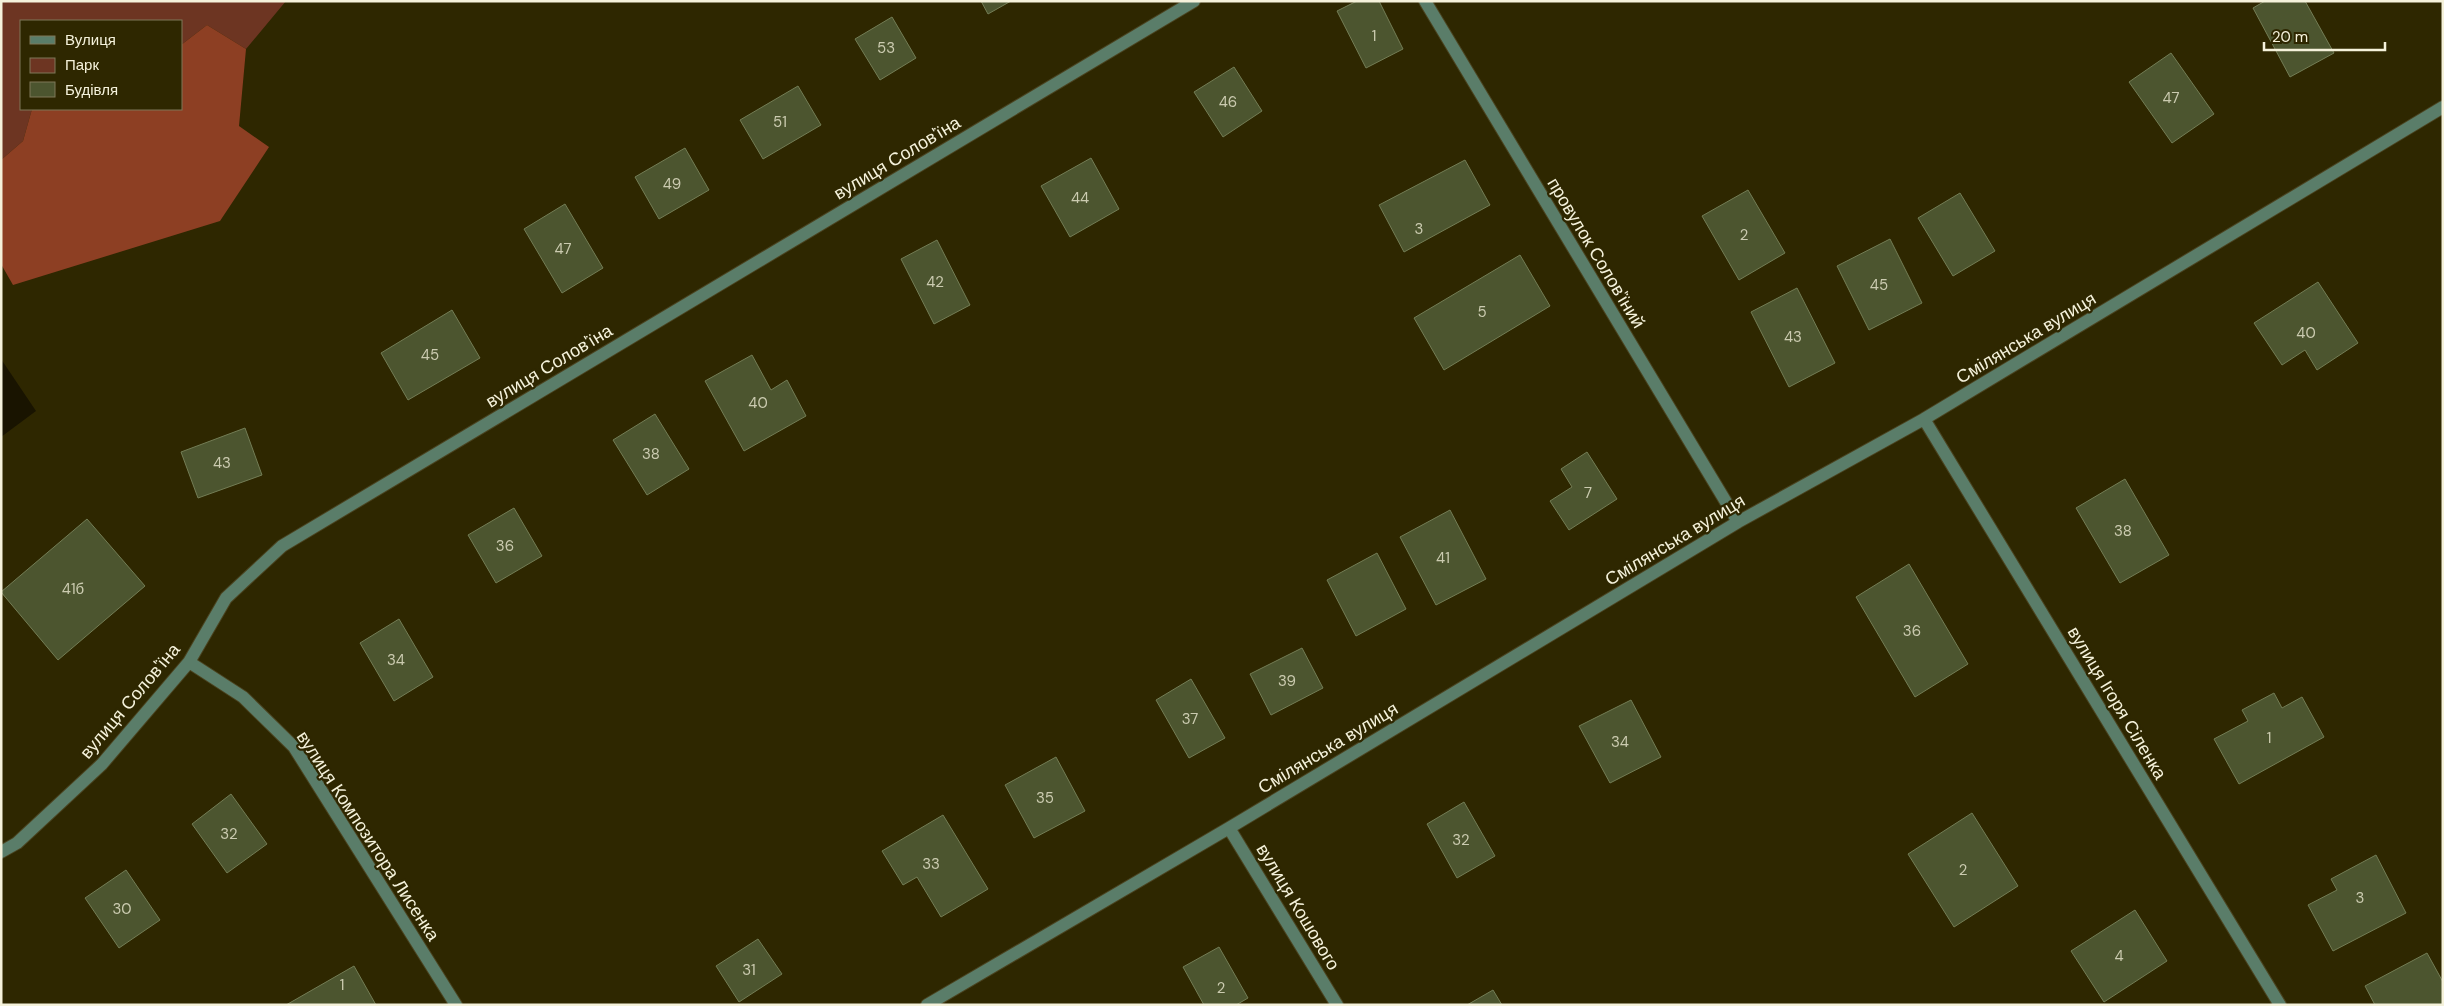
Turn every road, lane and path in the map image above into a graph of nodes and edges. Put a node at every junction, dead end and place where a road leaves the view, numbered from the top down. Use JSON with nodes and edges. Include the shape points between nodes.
{"nodes":[{"id":1,"x":1194,"y":1,"type":"edge"},
{"id":2,"x":1425,"y":1,"type":"edge"},
{"id":3,"x":2443,"y":107,"type":"edge"},
{"id":4,"x":1924,"y":420,"type":"junction"},
{"id":5,"x":1738,"y":522,"type":"junction"},
{"id":6,"x":189,"y":662,"type":"junction"},
{"id":7,"x":1229,"y":828,"type":"junction"},
{"id":8,"x":1,"y":852,"type":"edge"},
{"id":9,"x":456,"y":1005,"type":"edge"},
{"id":10,"x":927,"y":1005,"type":"edge"},
{"id":11,"x":1337,"y":1005,"type":"edge"},
{"id":12,"x":2280,"y":1005,"type":"edge"}],
"edges":[{"from":1,"to":6,"type":"street","name":"вулиця Солов'їна","via":[[282,546],[226,598]]},
{"from":2,"to":5,"type":"street","name":"провулок Солов'їний"},
{"from":3,"to":4,"type":"street","name":"Смілянська вулиця"},
{"from":4,"to":5,"type":"street","name":"Смілянська вулиця"},
{"from":4,"to":12,"type":"street","name":"вулиця Ігоря Сіленка"},
{"from":5,"to":7,"type":"street","name":"Смілянська вулиця"},
{"from":6,"to":8,"type":"street","name":"вулиця Солов'їна","via":[[102,764],[17,844]]},
{"from":6,"to":9,"type":"street","name":"вулиця Композитора Лисенка","via":[[244,697],[294,747]]},
{"from":7,"to":10,"type":"street","name":"Смілянська вулиця"},
{"from":7,"to":11,"type":"street","name":"вулиця Кошового"}]}
